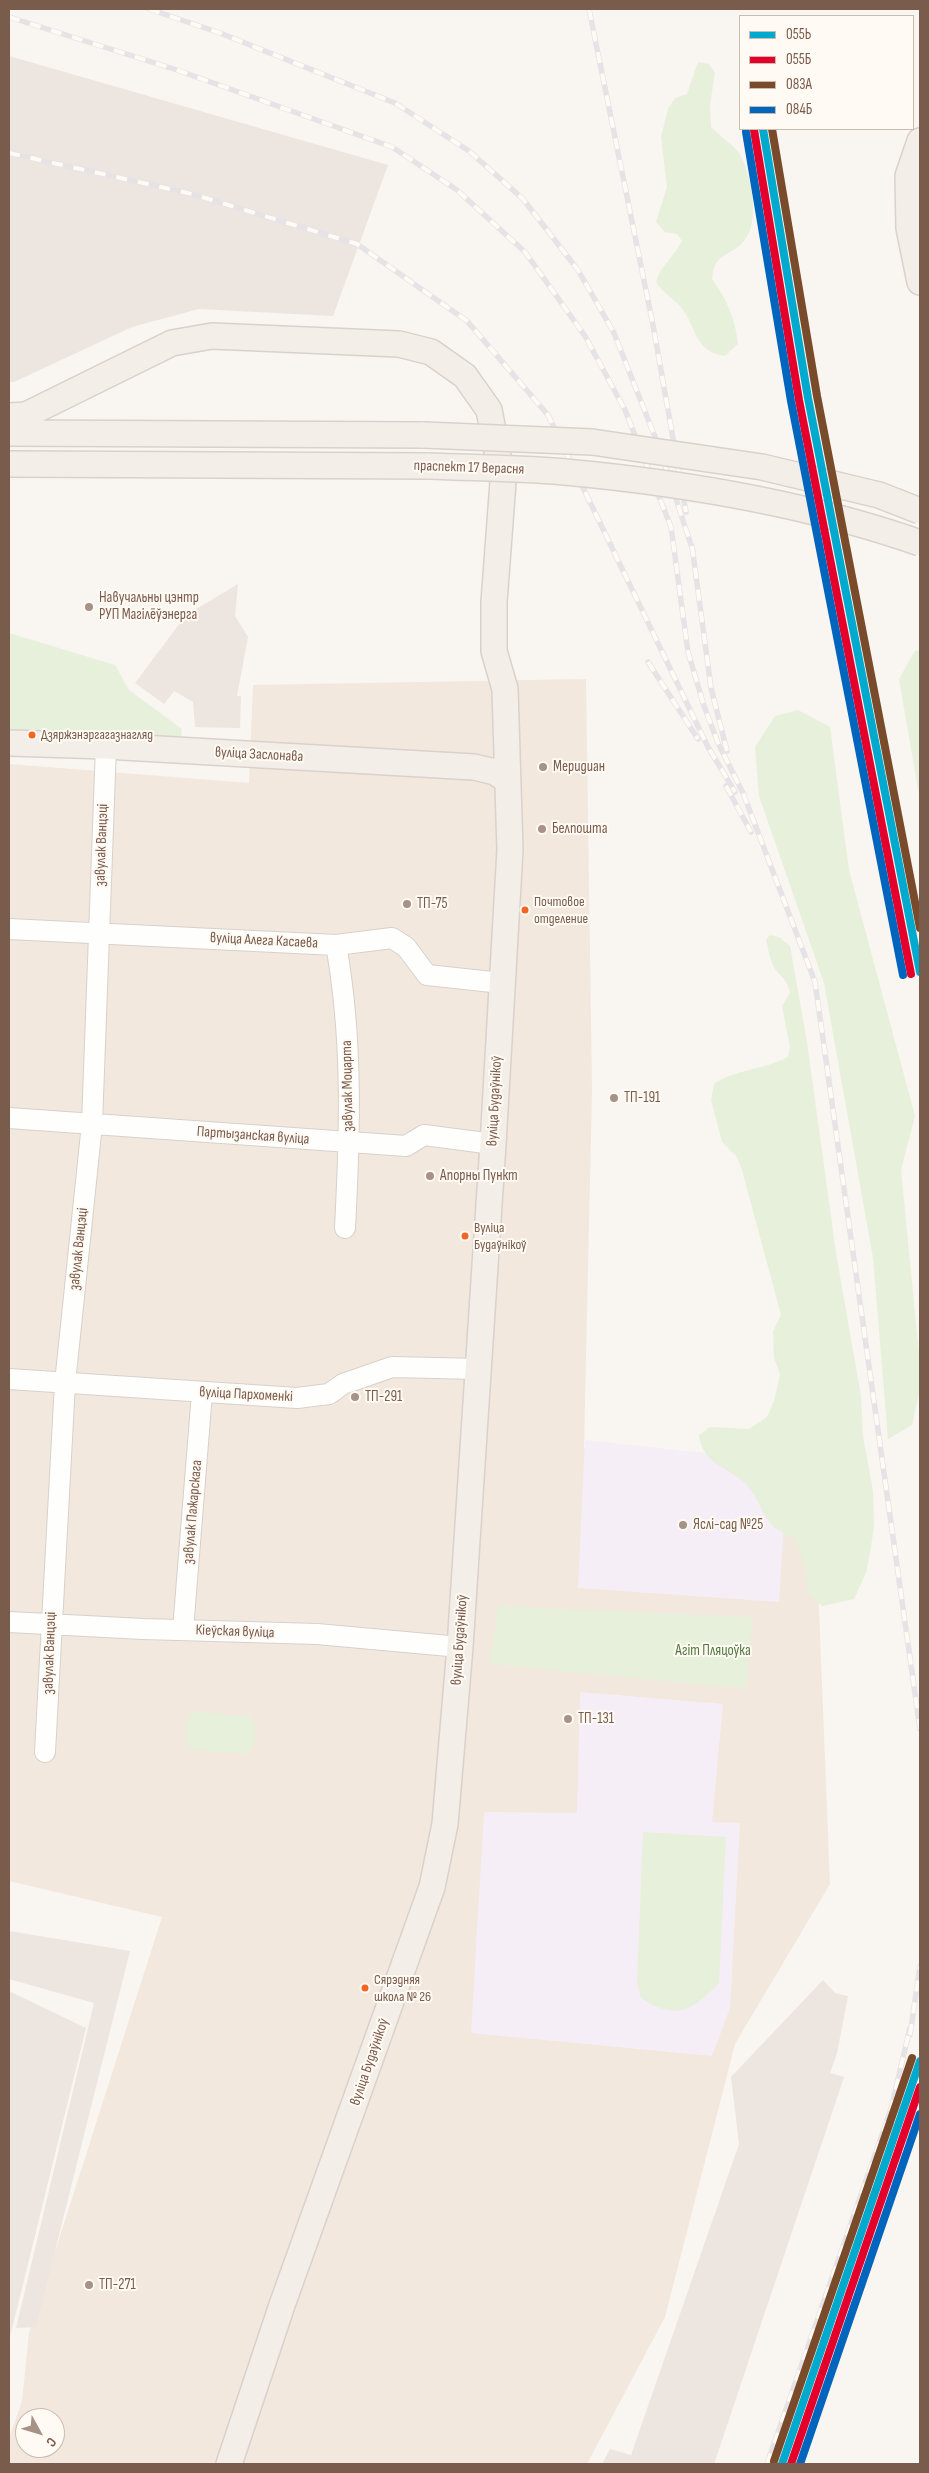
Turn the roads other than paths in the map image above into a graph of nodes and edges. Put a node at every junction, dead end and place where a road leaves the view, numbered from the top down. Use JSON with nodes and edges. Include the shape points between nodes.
{"nodes":[{"id":1,"x":920,"y":141,"type":"edge"},
{"id":2,"x":920,"y":282,"type":"edge"},
{"id":3,"x":9,"y":416,"type":"edge"},
{"id":4,"x":9,"y":433,"type":"edge"},
{"id":5,"x":9,"y":464,"type":"edge"},
{"id":6,"x":920,"y":511,"type":"edge"},
{"id":7,"x":920,"y":543,"type":"edge"},
{"id":8,"x":9,"y":743,"type":"edge"},
{"id":9,"x":106,"y":746,"type":"junction"},
{"id":10,"x":507,"y":780,"type":"junction"},
{"id":11,"x":9,"y":929,"type":"edge"},
{"id":12,"x":100,"y":933,"type":"junction"},
{"id":13,"x":336,"y":945,"type":"junction"},
{"id":14,"x":502,"y":983,"type":"junction"},
{"id":15,"x":9,"y":1118,"type":"edge"},
{"id":16,"x":92,"y":1124,"type":"junction"},
{"id":17,"x":350,"y":1142,"type":"junction"},
{"id":18,"x":493,"y":1144,"type":"junction"},
{"id":19,"x":345,"y":1228,"type":"dead end"},
{"id":20,"x":478,"y":1369,"type":"junction"},
{"id":21,"x":9,"y":1379,"type":"edge"},
{"id":22,"x":65,"y":1383,"type":"junction"},
{"id":23,"x":202,"y":1393,"type":"junction"},
{"id":24,"x":9,"y":1622,"type":"edge"},
{"id":25,"x":50,"y":1625,"type":"junction"},
{"id":26,"x":183,"y":1630,"type":"junction"},
{"id":27,"x":460,"y":1648,"type":"junction"},
{"id":28,"x":45,"y":1752,"type":"dead end"},
{"id":29,"x":229,"y":2464,"type":"edge"}],
"edges":[{"from":1,"to":2,"type":"main road","via":[[908,176],[909,228]]},
{"from":3,"to":10,"type":"main road","name":"вуліца Будаўнікоў","via":[[26,415],[172,342],[212,336],[399,344],[431,352],[464,376],[489,410],[503,482],[494,602],[494,651],[504,690]]},
{"from":4,"to":6,"type":"main road","name":"праспект 17 Верасня","bridge":true,"via":[[424,435],[592,442],[762,467],[879,495]]},
{"from":5,"to":7,"type":"main road","name":"праспект 17 Верасня","bridge":true,"via":[[429,466],[564,472],[751,496],[874,527]]},
{"from":8,"to":9,"type":"main road","name":"вуліца Заслонава"},
{"from":9,"to":10,"type":"main road","name":"вуліца Заслонава","via":[[474,767],[495,772]]},
{"from":9,"to":12,"type":"street","name":"завулак Ванцэці"},
{"from":10,"to":14,"type":"main road","name":"вуліца Будаўнікоў","via":[[510,850]]},
{"from":11,"to":12,"type":"street","name":"вуліца Алега Касаева"},
{"from":12,"to":13,"type":"street","name":"вуліца Алега Касаева"},
{"from":12,"to":16,"type":"street","name":"завулак Ванцэці"},
{"from":13,"to":14,"type":"street","name":"вуліца Алега Касаева","via":[[392,938],[406,947],[427,974]]},
{"from":13,"to":17,"type":"street","name":"завулак Моцарта","via":[[344,991]]},
{"from":14,"to":18,"type":"main road","name":"вуліца Будаўнікоў"},
{"from":15,"to":16,"type":"street","name":"Партызанская вуліца"},
{"from":16,"to":17,"type":"street","name":"Партызанская вуліца"},
{"from":16,"to":22,"type":"street","name":"завулак Ванцэці"},
{"from":17,"to":18,"type":"street","name":"Партызанская вуліца","via":[[406,1146],[424,1135]]},
{"from":17,"to":19,"type":"street","name":"завулак Моцарта"},
{"from":18,"to":20,"type":"main road","name":"вуліца Будаўнікоў"},
{"from":20,"to":23,"type":"street","name":"вуліца Пархоменкі","via":[[392,1367],[343,1384],[329,1394],[297,1398]]},
{"from":20,"to":27,"type":"main road","name":"вуліца Будаўнікоў"},
{"from":21,"to":22,"type":"street","name":"вуліца Пархоменкі"},
{"from":22,"to":23,"type":"street","name":"вуліца Пархоменкі"},
{"from":22,"to":25,"type":"street","name":"завулак Ванцэці"},
{"from":23,"to":26,"type":"street","name":"завулак Пажарскага"},
{"from":24,"to":25,"type":"street","name":"Кіеўская вуліца"},
{"from":25,"to":26,"type":"street","name":"Кіеўская вуліца"},
{"from":25,"to":28,"type":"street","name":"завулак Ванцэці"},
{"from":26,"to":27,"type":"street","name":"Кіеўская вуліца","via":[[372,1638]]},
{"from":27,"to":29,"type":"main road","name":"вуліца Будаўнікоў","via":[[445,1824],[435,1876],[282,2304]]}]}
